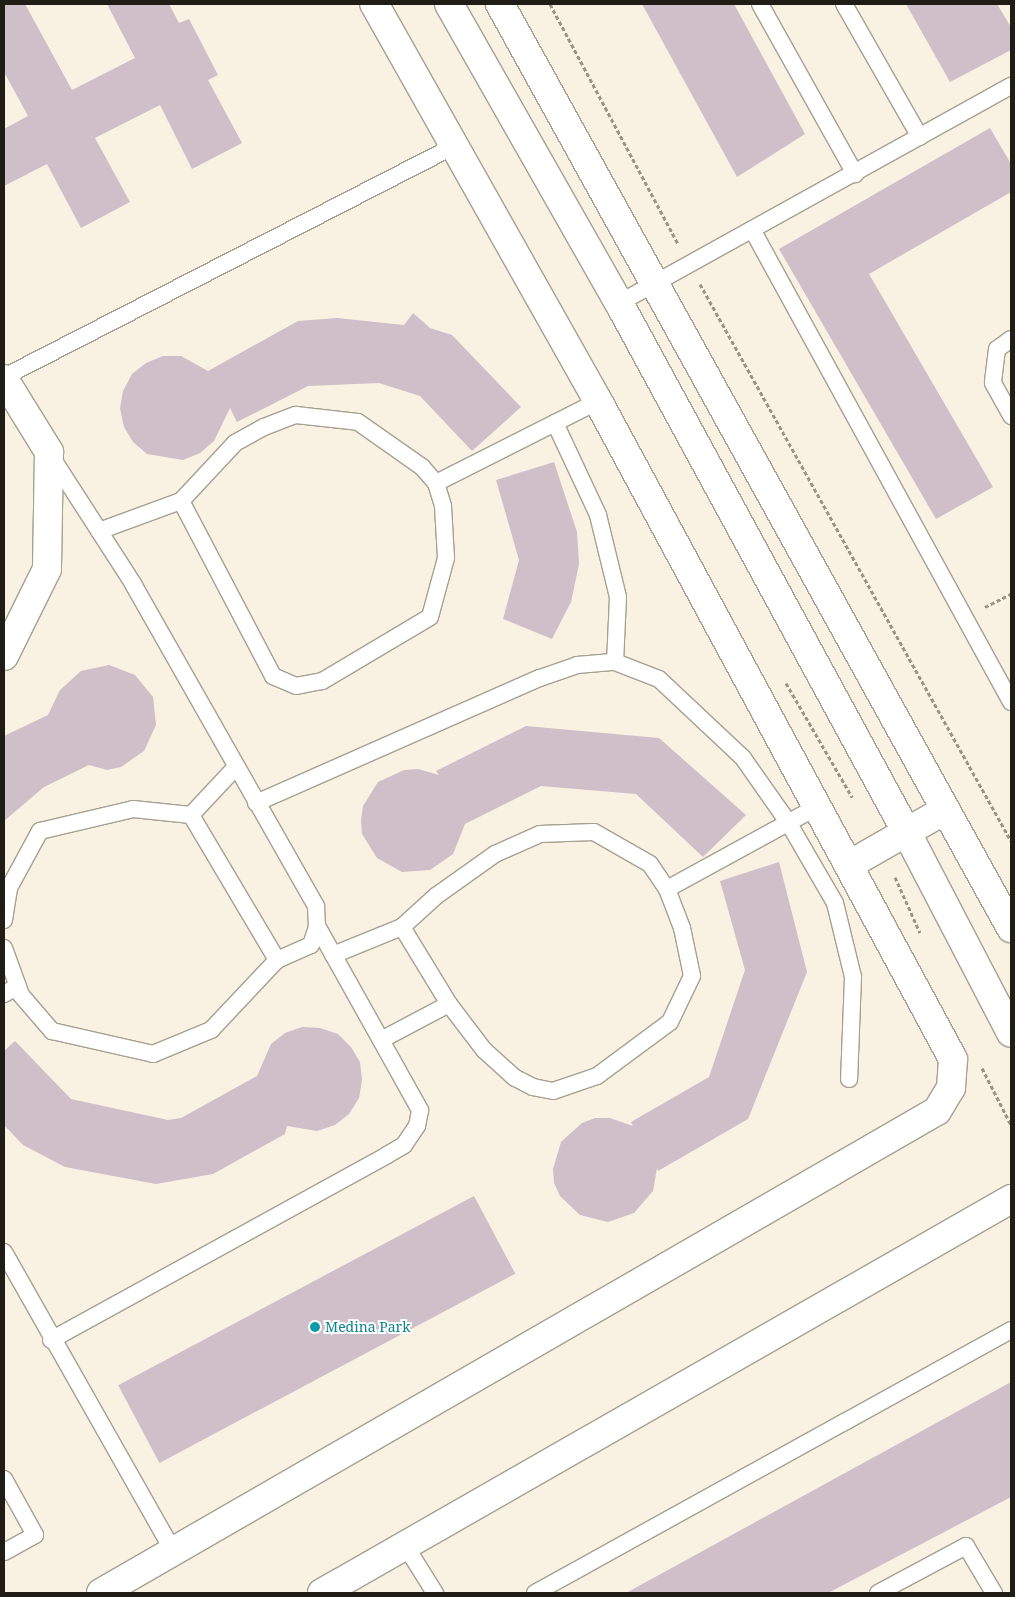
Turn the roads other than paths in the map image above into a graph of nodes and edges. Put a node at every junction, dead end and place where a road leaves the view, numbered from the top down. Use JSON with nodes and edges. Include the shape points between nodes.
{"nodes":[{"id":1,"x":374,"y":4,"type":"edge"},
{"id":2,"x":449,"y":4,"type":"edge"},
{"id":3,"x":500,"y":4,"type":"edge"},
{"id":4,"x":760,"y":4,"type":"edge"},
{"id":5,"x":844,"y":4,"type":"edge"},
{"id":6,"x":1011,"y":86,"type":"edge"},
{"id":7,"x":920,"y":137,"type":"junction"},
{"id":8,"x":454,"y":146,"type":"junction"},
{"id":9,"x":855,"y":174,"type":"junction"},
{"id":10,"x":753,"y":231,"type":"junction"},
{"id":11,"x":658,"y":282,"type":"junction"},
{"id":12,"x":618,"y":303,"type":"junction"},
{"id":13,"x":1011,"y":339,"type":"edge"},
{"id":14,"x":4,"y":378,"type":"edge"},
{"id":15,"x":598,"y":401,"type":"junction"},
{"id":16,"x":1011,"y":416,"type":"edge"},
{"id":17,"x":555,"y":423,"type":"junction"},
{"id":18,"x":49,"y":452,"type":"junction"},
{"id":19,"x":436,"y":483,"type":"junction"},
{"id":20,"x":181,"y":501,"type":"junction"},
{"id":21,"x":99,"y":531,"type":"junction"},
{"id":22,"x":4,"y":656,"type":"edge"},
{"id":23,"x":615,"y":662,"type":"junction"},
{"id":24,"x":1011,"y":702,"type":"edge"},
{"id":25,"x":235,"y":768,"type":"junction"},
{"id":26,"x":256,"y":803,"type":"junction"},
{"id":27,"x":817,"y":807,"type":"junction"},
{"id":28,"x":945,"y":810,"type":"junction"},
{"id":29,"x":191,"y":815,"type":"junction"},
{"id":30,"x":788,"y":822,"type":"junction"},
{"id":31,"x":907,"y":834,"type":"junction"},
{"id":32,"x":849,"y":865,"type":"junction"},
{"id":33,"x":667,"y":889,"type":"junction"},
{"id":34,"x":4,"y":920,"type":"edge"},
{"id":35,"x":316,"y":926,"type":"junction"},
{"id":36,"x":402,"y":927,"type":"junction"},
{"id":37,"x":1011,"y":928,"type":"edge"},
{"id":38,"x":4,"y":948,"type":"edge"},
{"id":39,"x":333,"y":955,"type":"junction"},
{"id":40,"x":277,"y":960,"type":"junction"},
{"id":41,"x":11,"y":990,"type":"edge"},
{"id":42,"x":449,"y":1004,"type":"junction"},
{"id":43,"x":1011,"y":1033,"type":"edge"},
{"id":44,"x":381,"y":1040,"type":"junction"},
{"id":45,"x":850,"y":1079,"type":"dead end"},
{"id":46,"x":1011,"y":1199,"type":"edge"},
{"id":47,"x":4,"y":1252,"type":"edge"},
{"id":48,"x":1011,"y":1330,"type":"edge"},
{"id":49,"x":51,"y":1340,"type":"junction"},
{"id":50,"x":4,"y":1478,"type":"edge"},
{"id":51,"x":406,"y":1545,"type":"junction"},
{"id":52,"x":173,"y":1551,"type":"junction"},
{"id":53,"x":4,"y":1552,"type":"edge"},
{"id":54,"x":101,"y":1593,"type":"edge"},
{"id":55,"x":322,"y":1593,"type":"edge"},
{"id":56,"x":435,"y":1593,"type":"edge"},
{"id":57,"x":535,"y":1593,"type":"edge"},
{"id":58,"x":878,"y":1593,"type":"edge"},
{"id":59,"x":994,"y":1593,"type":"edge"}],
"edges":[{"from":1,"to":8,"type":"street"},
{"from":2,"to":12,"type":"street"},
{"from":3,"to":11,"type":"street"},
{"from":4,"to":9,"type":"lane"},
{"from":5,"to":7,"type":"lane"},
{"from":6,"to":7,"type":"lane"},
{"from":7,"to":9,"type":"lane"},
{"from":8,"to":14,"type":"lane"},
{"from":8,"to":15,"type":"street"},
{"from":9,"to":10,"type":"lane"},
{"from":10,"to":11,"type":"lane"},
{"from":10,"to":24,"type":"lane"},
{"from":11,"to":12,"type":"lane"},
{"from":11,"to":28,"type":"street"},
{"from":12,"to":31,"type":"street"},
{"from":13,"to":16,"type":"lane","via":[[997,349],[993,384]]},
{"from":14,"to":18,"type":"street"},
{"from":15,"to":17,"type":"lane"},
{"from":15,"to":27,"type":"street"},
{"from":17,"to":19,"type":"lane"},
{"from":17,"to":23,"type":"lane","via":[[598,514],[618,597]]},
{"from":18,"to":21,"type":"lane"},
{"from":18,"to":22,"type":"street","via":[[46,569]]},
{"from":19,"to":20,"type":"lane","via":[[422,467],[358,422],[296,415],[235,443]]},
{"from":19,"to":20,"type":"lane","via":[[443,506],[446,558],[430,617],[322,681],[296,686],[273,676]]},
{"from":20,"to":21,"type":"lane"},
{"from":21,"to":25,"type":"lane","via":[[134,585]]},
{"from":23,"to":26,"type":"lane","via":[[577,665],[540,678]]},
{"from":23,"to":30,"type":"lane","via":[[659,679],[744,758]]},
{"from":25,"to":26,"type":"lane"},
{"from":25,"to":29,"type":"lane"},
{"from":26,"to":35,"type":"lane","via":[[316,906]]},
{"from":27,"to":30,"type":"lane"},
{"from":27,"to":32,"type":"street"},
{"from":28,"to":31,"type":"street"},
{"from":28,"to":37,"type":"street"},
{"from":29,"to":34,"type":"lane","via":[[133,808],[40,831],[9,888]]},
{"from":29,"to":40,"type":"lane"},
{"from":30,"to":33,"type":"lane"},
{"from":30,"to":45,"type":"lane","via":[[838,912],[853,977]]},
{"from":31,"to":32,"type":"street"},
{"from":31,"to":43,"type":"street"},
{"from":32,"to":52,"type":"street","via":[[952,1059],[951,1088],[937,1111]]},
{"from":33,"to":36,"type":"lane","via":[[650,864],[594,832],[540,834],[495,854],[436,896]]},
{"from":33,"to":42,"type":"lane","via":[[682,928],[692,976],[670,1022],[598,1076],[553,1091],[515,1078],[484,1050]]},
{"from":35,"to":39,"type":"lane"},
{"from":35,"to":40,"type":"lane","via":[[311,945]]},
{"from":36,"to":39,"type":"lane"},
{"from":36,"to":42,"type":"lane"},
{"from":38,"to":41,"type":"lane"},
{"from":39,"to":44,"type":"lane"},
{"from":40,"to":41,"type":"lane","via":[[211,1030],[153,1054],[52,1031]]},
{"from":42,"to":44,"type":"lane"},
{"from":44,"to":49,"type":"lane","via":[[420,1110],[417,1126],[404,1145]]},
{"from":46,"to":51,"type":"street"},
{"from":47,"to":49,"type":"lane"},
{"from":48,"to":57,"type":"lane"},
{"from":49,"to":52,"type":"lane"},
{"from":50,"to":53,"type":"lane","via":[[35,1535]]},
{"from":51,"to":55,"type":"street"},
{"from":51,"to":56,"type":"lane"},
{"from":52,"to":54,"type":"street"},
{"from":58,"to":59,"type":"lane","via":[[966,1546]]}]}
